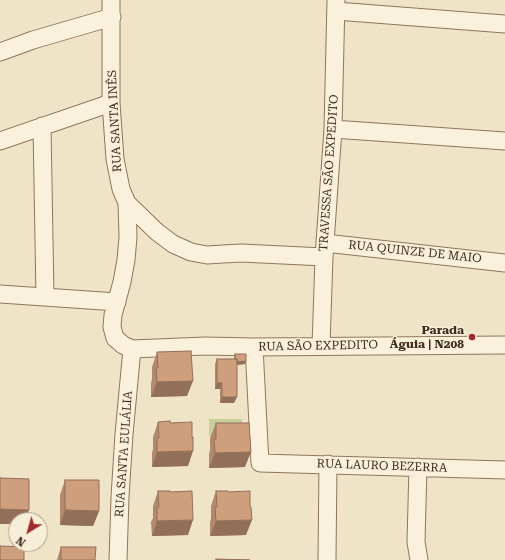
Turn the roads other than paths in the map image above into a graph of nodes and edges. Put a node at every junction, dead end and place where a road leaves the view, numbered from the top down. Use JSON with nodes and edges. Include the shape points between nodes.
{"nodes":[{"id":1,"x":336,"y":5,"type":"edge"},
{"id":2,"x":111,"y":8,"type":"edge"},
{"id":3,"x":505,"y":24,"type":"edge"},
{"id":4,"x":0,"y":52,"type":"edge"},
{"id":5,"x":112,"y":103,"type":"junction"},
{"id":6,"x":42,"y":126,"type":"junction"},
{"id":7,"x":334,"y":129,"type":"junction"},
{"id":8,"x":0,"y":141,"type":"edge"},
{"id":9,"x":505,"y":141,"type":"edge"},
{"id":10,"x":127,"y":203,"type":"junction"},
{"id":11,"x":324,"y":250,"type":"junction"},
{"id":12,"x":505,"y":263,"type":"edge"},
{"id":13,"x":0,"y":294,"type":"edge"},
{"id":14,"x":46,"y":297,"type":"junction"},
{"id":15,"x":117,"y":302,"type":"junction"},
{"id":16,"x":505,"y":345,"type":"edge"},
{"id":17,"x":321,"y":346,"type":"junction"},
{"id":18,"x":254,"y":347,"type":"junction"},
{"id":19,"x":132,"y":349,"type":"junction"},
{"id":20,"x":328,"y":464,"type":"junction"},
{"id":21,"x":418,"y":467,"type":"junction"},
{"id":22,"x":505,"y":470,"type":"edge"},
{"id":23,"x":118,"y":560,"type":"edge"},
{"id":24,"x":327,"y":560,"type":"edge"},
{"id":25,"x":419,"y":560,"type":"edge"}],
"edges":[{"from":1,"to":3,"type":"street"},
{"from":1,"to":7,"type":"street","name":"TRAVESSA SÃO EXPEDITO"},
{"from":2,"to":4,"type":"street"},
{"from":2,"to":5,"type":"street","name":"RUA SANTA INÊS"},
{"from":5,"to":6,"type":"street"},
{"from":5,"to":10,"type":"street","name":"RUA SANTA INÊS","via":[[115,159],[121,189]]},
{"from":6,"to":8,"type":"street"},
{"from":6,"to":14,"type":"street"},
{"from":7,"to":9,"type":"street"},
{"from":7,"to":11,"type":"street","name":"TRAVESSA SÃO EXPEDITO"},
{"from":10,"to":11,"type":"street","name":"RUA QUINZE DE MAIO","via":[[157,232],[173,244],[191,252],[207,255]]},
{"from":10,"to":15,"type":"street","name":"RUA SANTA INÊS","via":[[126,260]]},
{"from":11,"to":12,"type":"street","name":"RUA QUINZE DE MAIO"},
{"from":11,"to":17,"type":"street","name":"TRAVESSA SÃO EXPEDITO"},
{"from":13,"to":14,"type":"street"},
{"from":14,"to":15,"type":"street"},
{"from":15,"to":19,"type":"street","name":"RUA SANTA INÊS","via":[[112,327],[115,338]]},
{"from":16,"to":17,"type":"street","name":"RUA SÃO EXPEDITO"},
{"from":17,"to":18,"type":"street","name":"RUA SÃO EXPEDITO"},
{"from":18,"to":19,"type":"street","name":"RUA SÃO EXPEDITO"},
{"from":18,"to":20,"type":"street","name":"RUA LAURO BEZERRA","via":[[260,463]]},
{"from":19,"to":23,"type":"street","name":"RUA SANTA EULÁLIA","via":[[124,434]]},
{"from":20,"to":21,"type":"street","name":"RUA LAURO BEZERRA"},
{"from":20,"to":24,"type":"street"},
{"from":21,"to":22,"type":"street","name":"RUA LAURO BEZERRA"},
{"from":21,"to":25,"type":"street","via":[[416,542]]}]}
